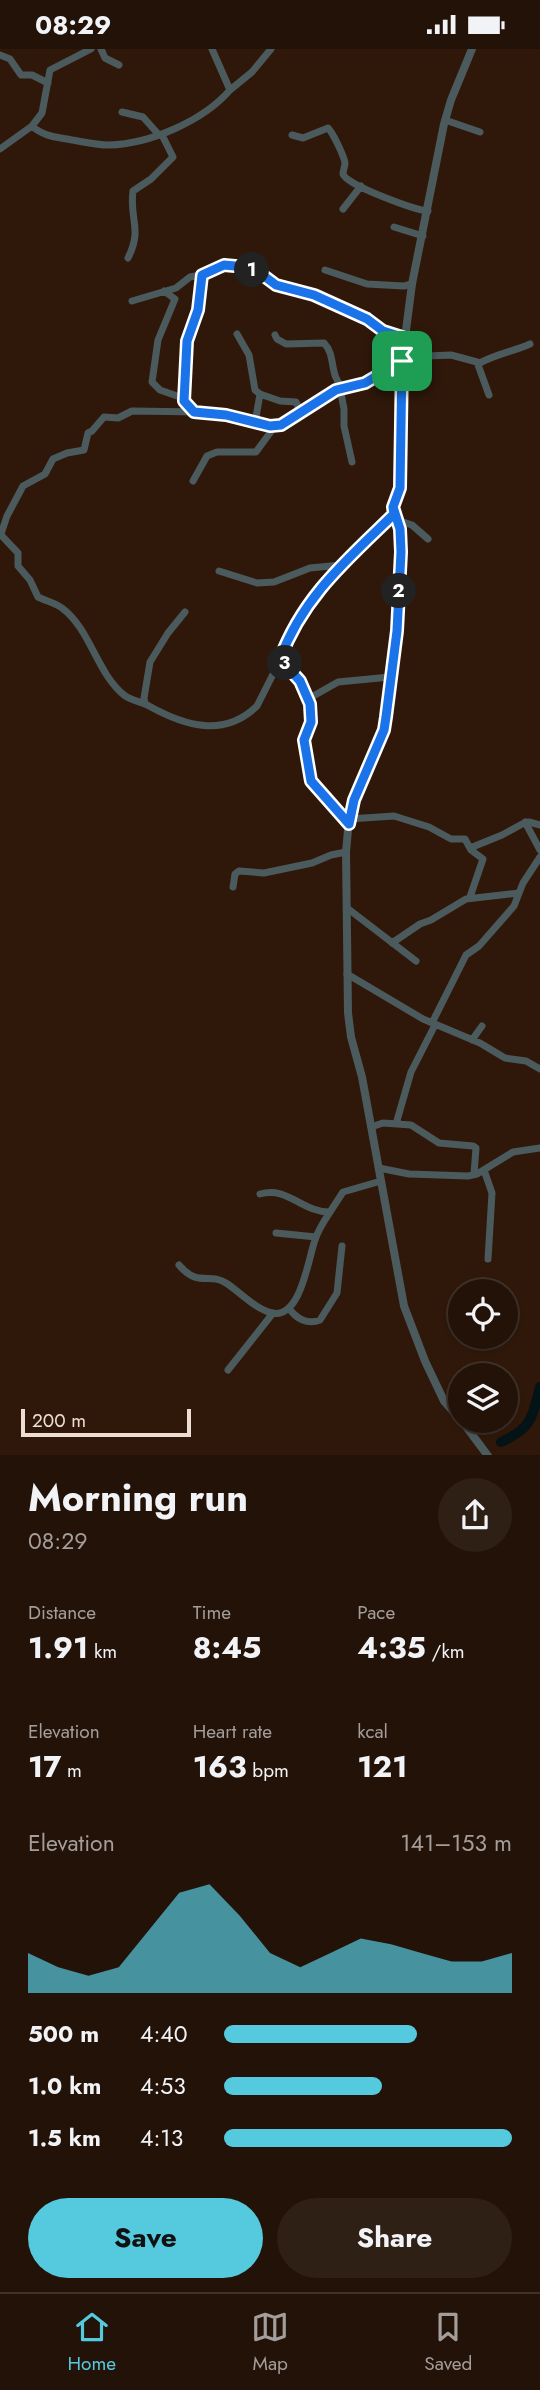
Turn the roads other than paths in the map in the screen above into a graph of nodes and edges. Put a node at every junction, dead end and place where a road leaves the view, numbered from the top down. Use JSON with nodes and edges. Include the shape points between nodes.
{"nodes":[{"id":1,"x":91,"y":49,"type":"edge"},
{"id":2,"x":101,"y":49,"type":"edge"},
{"id":3,"x":212,"y":49,"type":"edge"},
{"id":4,"x":271,"y":49,"type":"edge"},
{"id":5,"x":472,"y":49,"type":"edge"},
{"id":6,"x":0,"y":55,"type":"edge"},
{"id":7,"x":119,"y":65,"type":"dead end"},
{"id":8,"x":48,"y":83,"type":"junction"},
{"id":9,"x":230,"y":90,"type":"junction"},
{"id":10,"x":122,"y":112,"type":"dead end"},
{"id":11,"x":445,"y":120,"type":"junction"},
{"id":12,"x":32,"y":126,"type":"junction"},
{"id":13,"x":480,"y":132,"type":"dead end"},
{"id":14,"x":161,"y":135,"type":"junction"},
{"id":15,"x":292,"y":135,"type":"dead end"},
{"id":16,"x":0,"y":149,"type":"edge"},
{"id":17,"x":361,"y":186,"type":"junction"},
{"id":18,"x":343,"y":209,"type":"dead end"},
{"id":19,"x":428,"y":211,"type":"junction"},
{"id":20,"x":394,"y":227,"type":"dead end"},
{"id":21,"x":423,"y":236,"type":"junction"},
{"id":22,"x":128,"y":258,"type":"dead end"},
{"id":23,"x":325,"y":270,"type":"dead end"},
{"id":24,"x":202,"y":275,"type":"junction"},
{"id":25,"x":412,"y":284,"type":"junction"},
{"id":26,"x":164,"y":291,"type":"junction"},
{"id":27,"x":132,"y":301,"type":"dead end"},
{"id":28,"x":237,"y":334,"type":"dead end"},
{"id":29,"x":275,"y":335,"type":"dead end"},
{"id":30,"x":405,"y":338,"type":"junction"},
{"id":31,"x":530,"y":344,"type":"dead end"},
{"id":32,"x":402,"y":359,"type":"junction"},
{"id":33,"x":478,"y":364,"type":"junction"},
{"id":34,"x":341,"y":387,"type":"junction"},
{"id":35,"x":260,"y":394,"type":"junction"},
{"id":36,"x":489,"y":395,"type":"dead end"},
{"id":37,"x":184,"y":401,"type":"junction"},
{"id":38,"x":194,"y":412,"type":"junction"},
{"id":39,"x":301,"y":413,"type":"junction"},
{"id":40,"x":255,"y":423,"type":"junction"},
{"id":41,"x":275,"y":426,"type":"junction"},
{"id":42,"x":352,"y":462,"type":"dead end"},
{"id":43,"x":193,"y":481,"type":"dead end"},
{"id":44,"x":395,"y":517,"type":"junction"},
{"id":45,"x":1,"y":534,"type":"edge"},
{"id":46,"x":428,"y":539,"type":"dead end"},
{"id":47,"x":341,"y":565,"type":"junction"},
{"id":48,"x":219,"y":571,"type":"dead end"},
{"id":49,"x":185,"y":612,"type":"dead end"},
{"id":50,"x":280,"y":659,"type":"junction"},
{"id":51,"x":390,"y":677,"type":"junction"},
{"id":52,"x":308,"y":699,"type":"junction"},
{"id":53,"x":145,"y":704,"type":"junction"},
{"id":54,"x":349,"y":821,"type":"junction"},
{"id":55,"x":525,"y":823,"type":"junction"},
{"id":56,"x":540,"y":825,"type":"edge"},
{"id":57,"x":470,"y":848,"type":"junction"},
{"id":58,"x":540,"y":850,"type":"edge"},
{"id":59,"x":346,"y":852,"type":"junction"},
{"id":60,"x":540,"y":857,"type":"edge"},
{"id":61,"x":233,"y":887,"type":"dead end"},
{"id":62,"x":519,"y":893,"type":"junction"},
{"id":63,"x":470,"y":898,"type":"junction"},
{"id":64,"x":347,"y":908,"type":"junction"},
{"id":65,"x":391,"y":943,"type":"junction"},
{"id":66,"x":416,"y":961,"type":"dead end"},
{"id":67,"x":347,"y":974,"type":"junction"},
{"id":68,"x":434,"y":1024,"type":"junction"},
{"id":69,"x":482,"y":1026,"type":"dead end"},
{"id":70,"x":472,"y":1040,"type":"junction"},
{"id":71,"x":540,"y":1069,"type":"edge"},
{"id":72,"x":396,"y":1124,"type":"junction"},
{"id":73,"x":371,"y":1127,"type":"junction"},
{"id":74,"x":540,"y":1148,"type":"edge"},
{"id":75,"x":379,"y":1168,"type":"junction"},
{"id":76,"x":484,"y":1170,"type":"junction"},
{"id":77,"x":474,"y":1174,"type":"junction"},
{"id":78,"x":381,"y":1181,"type":"junction"},
{"id":79,"x":260,"y":1194,"type":"dead end"},
{"id":80,"x":330,"y":1212,"type":"junction"},
{"id":81,"x":276,"y":1233,"type":"dead end"},
{"id":82,"x":316,"y":1237,"type":"junction"},
{"id":83,"x":342,"y":1246,"type":"dead end"},
{"id":84,"x":488,"y":1259,"type":"dead end"},
{"id":85,"x":179,"y":1265,"type":"dead end"},
{"id":86,"x":289,"y":1308,"type":"junction"},
{"id":87,"x":273,"y":1313,"type":"junction"},
{"id":88,"x":228,"y":1370,"type":"dead end"},
{"id":89,"x":448,"y":1404,"type":"edge"},
{"id":90,"x":471,"y":1433,"type":"edge"},
{"id":91,"x":488,"y":1455,"type":"edge"}],
"edges":[{"from":1,"to":8,"type":"street","via":[[53,67]]},
{"from":2,"to":7,"type":"street","via":[[105,58]]},
{"from":3,"to":9,"type":"street"},
{"from":4,"to":9,"type":"street"},
{"from":5,"to":11,"type":"street"},
{"from":6,"to":8,"type":"street","via":[[10,59],[21,75]]},
{"from":8,"to":12,"type":"street","via":[[42,113]]},
{"from":9,"to":14,"type":"street"},
{"from":10,"to":14,"type":"street","via":[[143,117]]},
{"from":11,"to":13,"type":"street"},
{"from":11,"to":19,"type":"street"},
{"from":12,"to":14,"type":"street","via":[[50,137],[93,144]]},
{"from":12,"to":16,"type":"street"},
{"from":14,"to":22,"type":"street","via":[[173,157],[133,191],[136,238]]},
{"from":15,"to":17,"type":"street","via":[[303,138],[330,129],[345,161],[346,178]]},
{"from":17,"to":18,"type":"street"},
{"from":17,"to":19,"type":"street","via":[[383,198]]},
{"from":19,"to":21,"type":"street"},
{"from":20,"to":21,"type":"street"},
{"from":21,"to":25,"type":"street"},
{"from":23,"to":25,"type":"street","via":[[367,284]]},
{"from":24,"to":26,"type":"street"},
{"from":24,"to":30,"type":"street","via":[[224,265],[246,267],[276,285],[314,295]]},
{"from":24,"to":37,"type":"street","via":[[198,310],[187,341]]},
{"from":25,"to":30,"type":"street"},
{"from":26,"to":27,"type":"street"},
{"from":26,"to":37,"type":"street","via":[[175,299],[158,340],[151,378],[155,386]]},
{"from":28,"to":35,"type":"street","via":[[249,355],[255,390]]},
{"from":29,"to":34,"type":"street","via":[[286,344],[324,343]]},
{"from":30,"to":32,"type":"street"},
{"from":31,"to":33,"type":"street"},
{"from":32,"to":33,"type":"street","via":[[451,355]]},
{"from":32,"to":34,"type":"street","via":[[365,383]]},
{"from":32,"to":44,"type":"street","via":[[400,488],[393,507]]},
{"from":33,"to":36,"type":"street"},
{"from":34,"to":39,"type":"street"},
{"from":34,"to":42,"type":"street"},
{"from":35,"to":39,"type":"street","via":[[296,402]]},
{"from":35,"to":40,"type":"street"},
{"from":37,"to":38,"type":"street"},
{"from":38,"to":40,"type":"street"},
{"from":38,"to":45,"type":"street","via":[[132,411],[118,418],[104,417],[88,433],[84,450],[53,459],[45,474],[23,486]]},
{"from":39,"to":41,"type":"street"},
{"from":40,"to":41,"type":"street"},
{"from":41,"to":43,"type":"street","via":[[257,452],[207,456]]},
{"from":44,"to":46,"type":"street"},
{"from":44,"to":47,"type":"street"},
{"from":44,"to":51,"type":"street","via":[[401,552]]},
{"from":45,"to":53,"type":"street","via":[[18,553],[18,566],[38,597],[61,607],[110,680],[124,696]]},
{"from":47,"to":48,"type":"street","via":[[310,568],[274,582],[257,583]]},
{"from":47,"to":50,"type":"street","via":[[312,597]]},
{"from":49,"to":53,"type":"street","via":[[150,663]]},
{"from":50,"to":52,"type":"street","via":[[300,681]]},
{"from":50,"to":53,"type":"street","via":[[257,706],[230,724],[197,725]]},
{"from":51,"to":52,"type":"street","via":[[338,682]]},
{"from":51,"to":54,"type":"street","via":[[384,730]]},
{"from":52,"to":54,"type":"street","via":[[311,722],[304,740],[311,781]]},
{"from":54,"to":57,"type":"street","via":[[394,816],[451,839],[465,839]]},
{"from":54,"to":59,"type":"street"},
{"from":55,"to":56,"type":"street"},
{"from":55,"to":57,"type":"street"},
{"from":55,"to":58,"type":"street"},
{"from":57,"to":63,"type":"street","via":[[483,859]]},
{"from":59,"to":61,"type":"street","via":[[264,873],[239,871]]},
{"from":59,"to":64,"type":"street"},
{"from":60,"to":62,"type":"street"},
{"from":62,"to":63,"type":"street"},
{"from":62,"to":68,"type":"street","via":[[514,906],[466,955]]},
{"from":63,"to":65,"type":"street"},
{"from":64,"to":65,"type":"street"},
{"from":64,"to":67,"type":"street"},
{"from":65,"to":66,"type":"street"},
{"from":67,"to":68,"type":"street"},
{"from":67,"to":73,"type":"street","via":[[351,1037]]},
{"from":68,"to":70,"type":"street"},
{"from":68,"to":72,"type":"street","via":[[411,1072]]},
{"from":69,"to":70,"type":"street"},
{"from":70,"to":71,"type":"street","via":[[505,1058]]},
{"from":72,"to":73,"type":"street"},
{"from":72,"to":77,"type":"street","via":[[418,1128],[439,1143],[474,1146]]},
{"from":73,"to":75,"type":"street"},
{"from":74,"to":76,"type":"street","via":[[513,1152]]},
{"from":75,"to":77,"type":"street","via":[[418,1175]]},
{"from":75,"to":78,"type":"street"},
{"from":76,"to":77,"type":"street"},
{"from":76,"to":84,"type":"street","via":[[492,1193]]},
{"from":78,"to":80,"type":"street","via":[[343,1192]]},
{"from":78,"to":89,"type":"street","via":[[404,1306]]},
{"from":79,"to":80,"type":"street","via":[[277,1191],[307,1208]]},
{"from":80,"to":82,"type":"street"},
{"from":81,"to":82,"type":"street"},
{"from":82,"to":86,"type":"street","via":[[303,1284]]},
{"from":83,"to":86,"type":"street","via":[[337,1293],[320,1320],[298,1318]]},
{"from":85,"to":87,"type":"street","via":[[200,1279],[222,1281]]},
{"from":86,"to":87,"type":"street"},
{"from":87,"to":88,"type":"street"},
{"from":90,"to":91,"type":"street"}]}
